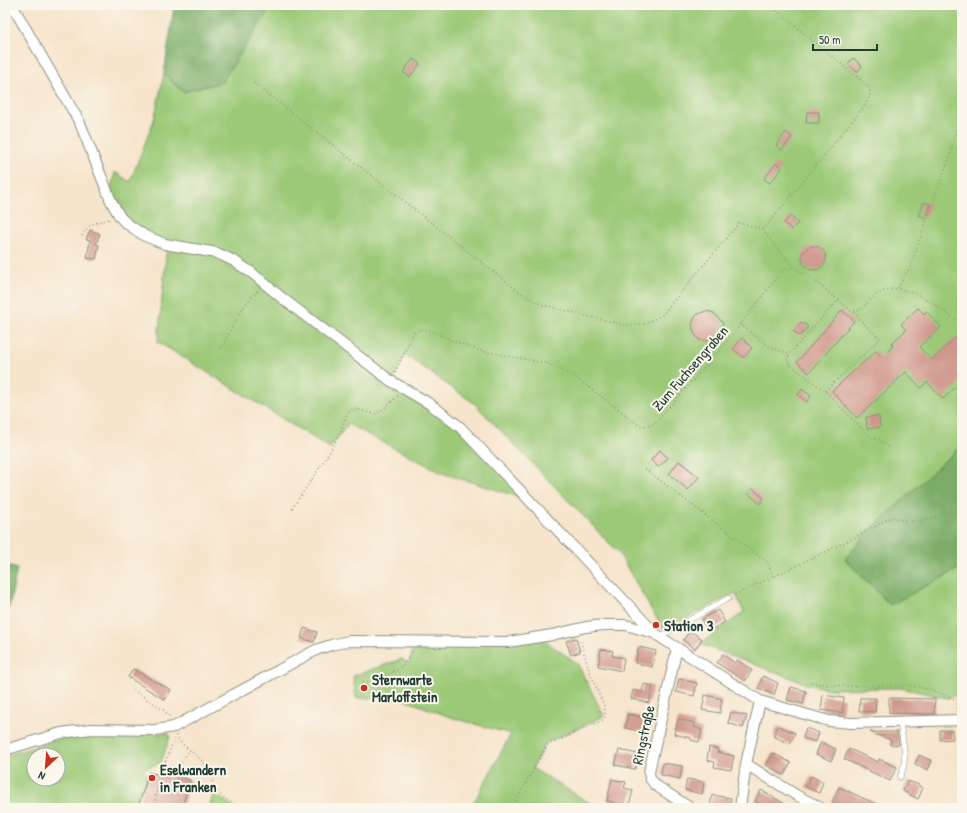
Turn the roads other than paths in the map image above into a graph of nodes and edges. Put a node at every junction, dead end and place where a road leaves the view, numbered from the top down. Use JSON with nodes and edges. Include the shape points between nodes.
{"nodes":[{"id":1,"x":12,"y":5,"type":"edge"},
{"id":2,"x":729,"y":598,"type":"road end"},
{"id":3,"x":632,"y":610,"type":"junction"},
{"id":4,"x":626,"y":625,"type":"junction"},
{"id":5,"x":657,"y":635,"type":"junction"},
{"id":6,"x":676,"y":648,"type":"junction"},
{"id":7,"x":760,"y":701,"type":"junction"},
{"id":8,"x":960,"y":720,"type":"edge"},
{"id":9,"x":900,"y":722,"type":"junction"},
{"id":10,"x":5,"y":750,"type":"edge"},
{"id":11,"x":746,"y":764,"type":"junction"},
{"id":12,"x":900,"y":777,"type":"dead end"},
{"id":13,"x":690,"y":808,"type":"edge"},
{"id":14,"x":740,"y":808,"type":"edge"},
{"id":15,"x":821,"y":808,"type":"edge"}],
"edges":[{"from":1,"to":3,"type":"street","via":[[80,123],[111,201],[120,217],[145,236],[165,244],[217,253],[234,261],[391,381],[430,404],[460,427]]},
{"from":2,"to":5,"type":"lane"},
{"from":3,"to":4,"type":"street"},
{"from":3,"to":5,"type":"street"},
{"from":4,"to":5,"type":"street"},
{"from":4,"to":10,"type":"street","via":[[604,625],[508,642],[349,641],[316,650],[175,731],[91,729],[61,733]]},
{"from":5,"to":6,"type":"street"},
{"from":6,"to":7,"type":"street"},
{"from":6,"to":13,"type":"street","name":"Ringstraße","via":[[649,772],[655,785]]},
{"from":7,"to":9,"type":"street","via":[[829,720],[851,723]]},
{"from":7,"to":11,"type":"street"},
{"from":8,"to":9,"type":"street"},
{"from":9,"to":12,"type":"lane","via":[[905,760]]},
{"from":11,"to":14,"type":"street"},
{"from":11,"to":15,"type":"street"}]}
